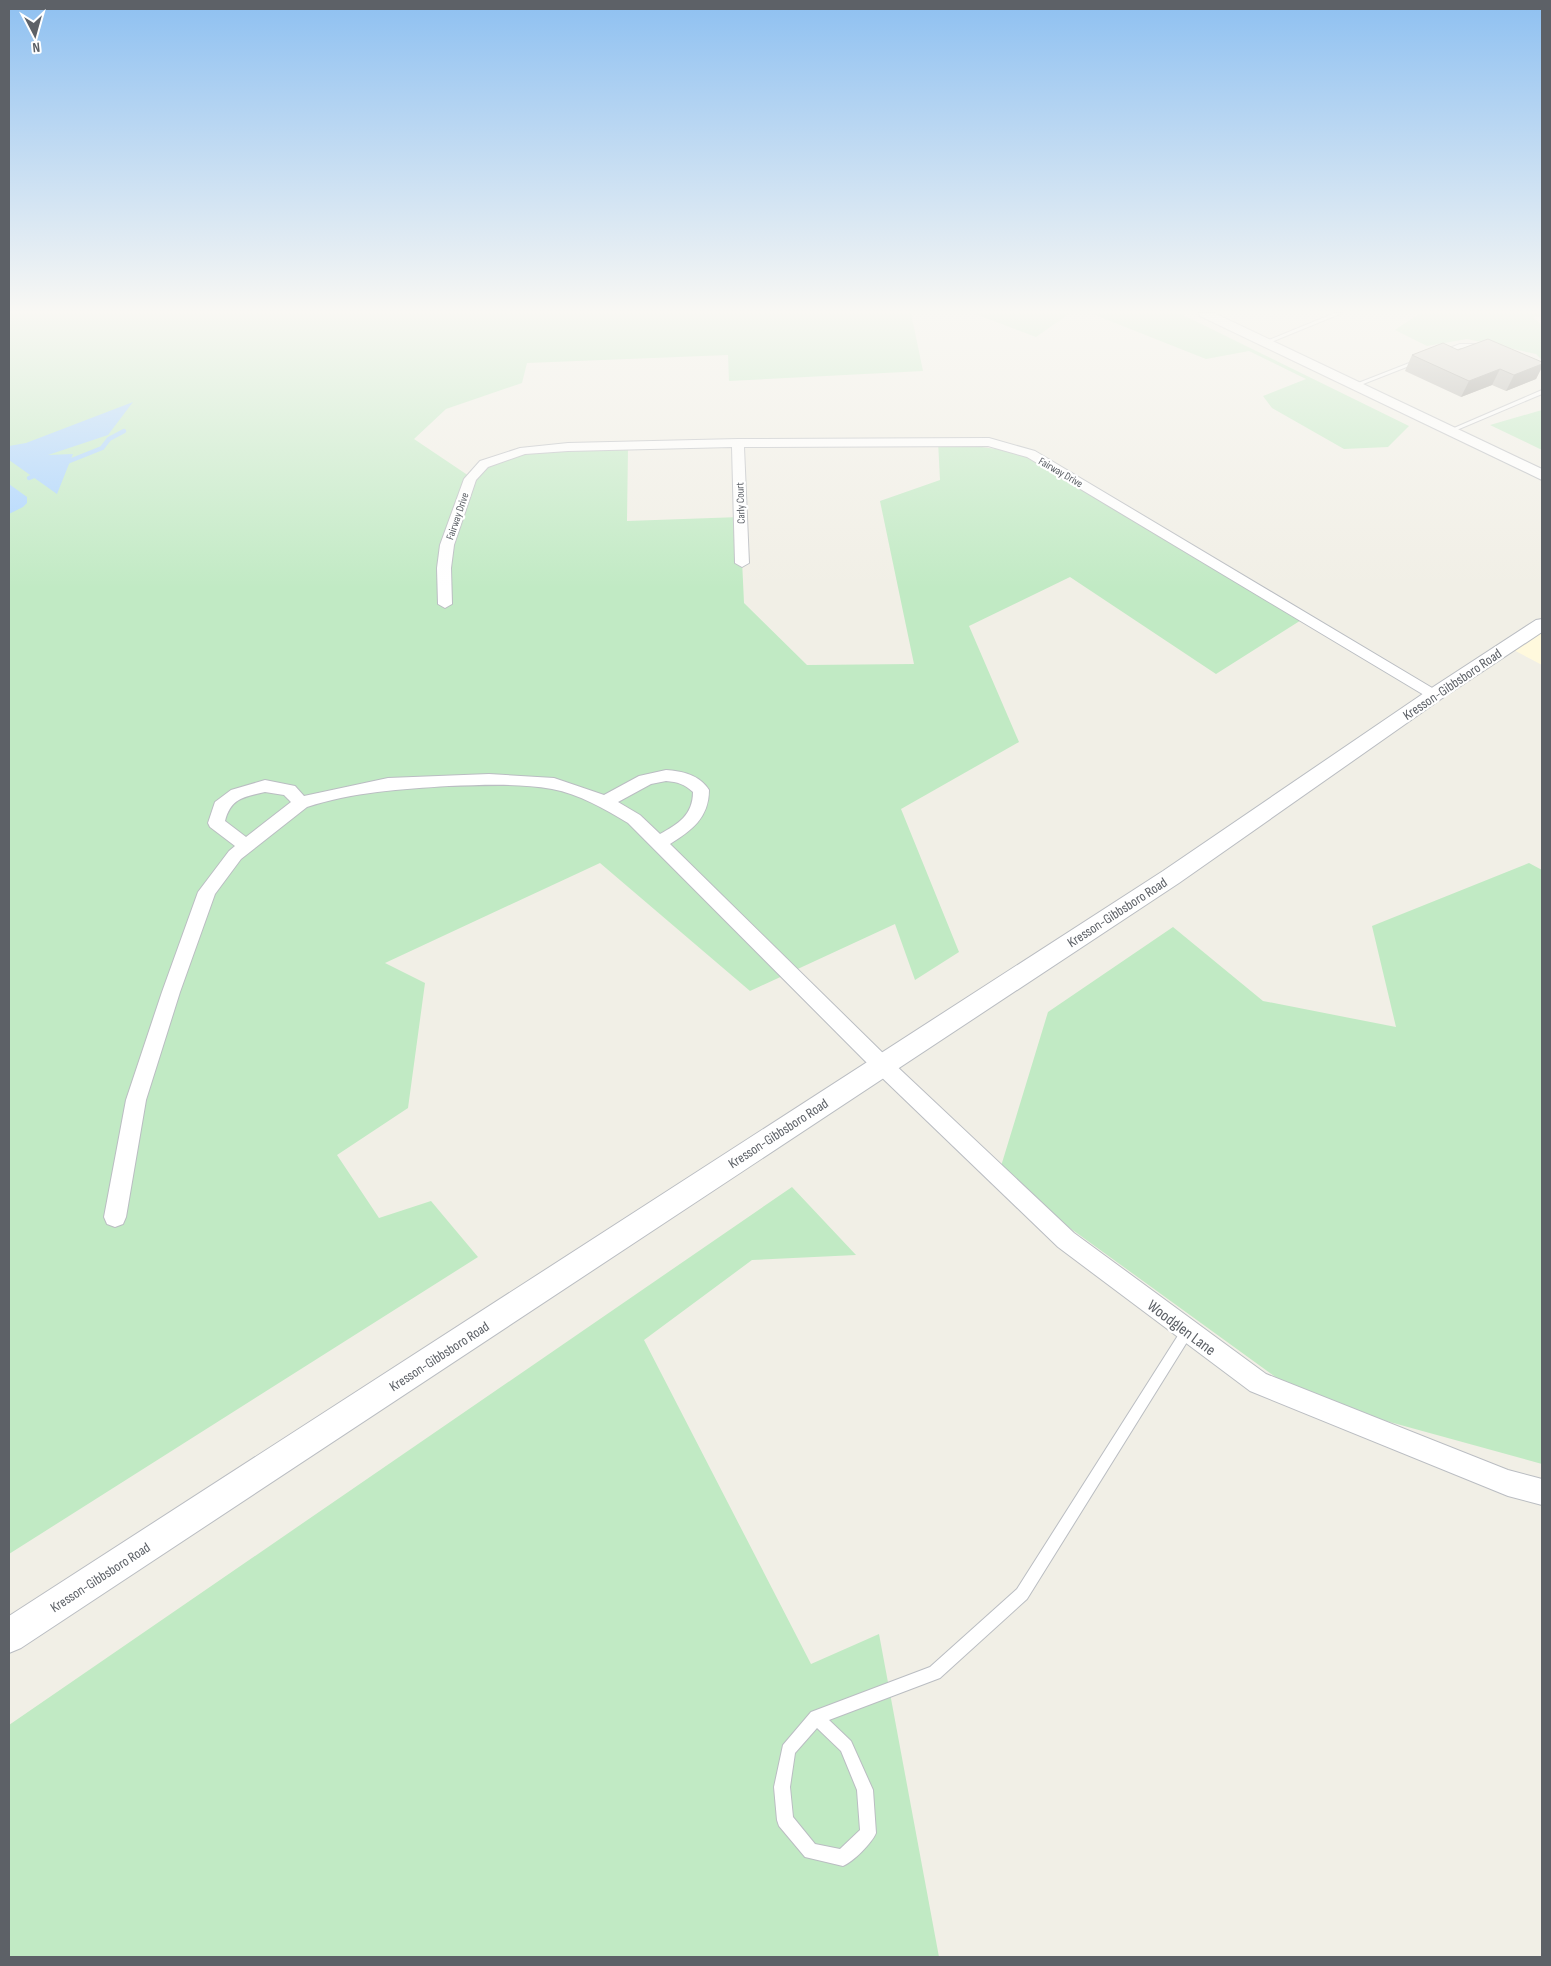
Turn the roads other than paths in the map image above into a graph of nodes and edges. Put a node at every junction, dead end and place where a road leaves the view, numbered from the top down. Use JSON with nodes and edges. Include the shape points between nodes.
{"nodes":[{"id":1,"x":1397,"y":405,"type":"edge"},
{"id":2,"x":1511,"y":405,"type":"edge"},
{"id":3,"x":1450,"y":430,"type":"junction"},
{"id":4,"x":738,"y":443,"type":"junction"},
{"id":5,"x":1542,"y":475,"type":"edge"},
{"id":6,"x":742,"y":563,"type":"dead end"},
{"id":7,"x":445,"y":604,"type":"dead end"},
{"id":8,"x":1542,"y":624,"type":"edge"},
{"id":9,"x":1434,"y":695,"type":"junction"},
{"id":10,"x":606,"y":802,"type":"junction"},
{"id":11,"x":301,"y":803,"type":"junction"},
{"id":12,"x":659,"y":843,"type":"junction"},
{"id":13,"x":246,"y":846,"type":"junction"},
{"id":14,"x":882,"y":1065,"type":"junction"},
{"id":15,"x":115,"y":1216,"type":"dead end"},
{"id":16,"x":1188,"y":1330,"type":"junction"},
{"id":17,"x":1542,"y":1492,"type":"edge"},
{"id":18,"x":9,"y":1636,"type":"edge"},
{"id":19,"x":816,"y":1717,"type":"junction"}],
"edges":[{"from":1,"to":3,"type":"street"},
{"from":2,"to":3,"type":"lane"},
{"from":3,"to":5,"type":"street"},
{"from":4,"to":6,"type":"street","name":"Carly Court"},
{"from":4,"to":7,"type":"street","name":"Fairway Drive","via":[[536,449],[484,464],[470,479],[447,545]]},
{"from":4,"to":9,"type":"street","name":"Fairway Drive","via":[[989,442],[1031,454]]},
{"from":8,"to":9,"type":"street","name":"Kresson-Gibbsboro Road"},
{"from":9,"to":14,"type":"street","name":"Kresson-Gibbsboro Road","via":[[1171,877]]},
{"from":10,"to":11,"type":"street","name":"Woodglen Lane","via":[[554,784],[489,779],[388,784]]},
{"from":10,"to":12,"type":"street","name":"Woodglen Lane","via":[[634,819]]},
{"from":10,"to":12,"type":"street","via":[[647,778],[671,776],[688,780],[701,790],[702,801],[696,815]]},
{"from":11,"to":13,"type":"street"},
{"from":11,"to":13,"type":"street","via":[[289,790],[264,786],[237,794],[221,806],[216,823]]},
{"from":12,"to":14,"type":"street","name":"Woodglen Lane"},
{"from":13,"to":15,"type":"street","via":[[235,855],[207,892],[171,992],[136,1100]]},
{"from":14,"to":16,"type":"street","name":"Woodglen Lane","via":[[1066,1240]]},
{"from":14,"to":18,"type":"street","name":"Kresson-Gibbsboro Road"},
{"from":16,"to":17,"type":"street","name":"Woodglen Lane","via":[[1258,1383],[1508,1483]]},
{"from":16,"to":19,"type":"lane","via":[[1022,1594],[935,1673]]},
{"from":19,"to":19,"type":"lane","via":[[788,1750],[782,1787],[785,1820],[811,1851],[843,1858],[868,1833],[865,1790],[846,1746]]}]}
